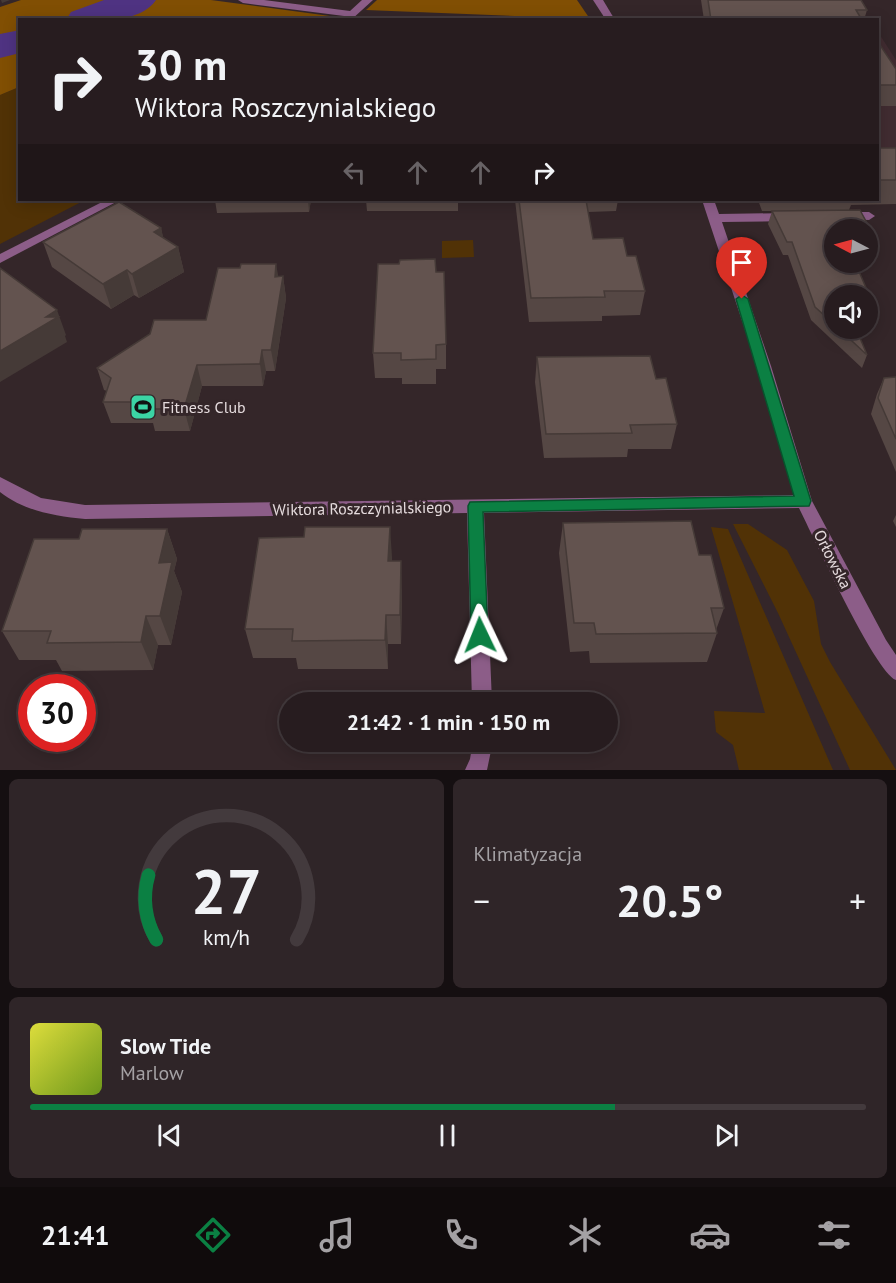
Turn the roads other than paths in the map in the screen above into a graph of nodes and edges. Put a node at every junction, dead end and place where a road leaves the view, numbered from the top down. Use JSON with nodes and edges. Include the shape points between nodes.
{"nodes":[{"id":1,"x":243,"y":0,"type":"edge"},
{"id":2,"x":368,"y":0,"type":"edge"},
{"id":3,"x":598,"y":0,"type":"edge"},
{"id":4,"x":348,"y":17,"type":"edge"},
{"id":5,"x":610,"y":18,"type":"edge"},
{"id":6,"x":112,"y":201,"type":"edge"},
{"id":7,"x":708,"y":201,"type":"edge"},
{"id":8,"x":833,"y":216,"type":"edge"},
{"id":9,"x":869,"y":216,"type":"dead end"},
{"id":10,"x":797,"y":217,"type":"edge"},
{"id":11,"x":715,"y":218,"type":"junction"},
{"id":12,"x":0,"y":259,"type":"edge"},
{"id":13,"x":0,"y":483,"type":"edge"},
{"id":14,"x":804,"y":501,"type":"junction"},
{"id":15,"x":475,"y":506,"type":"junction"},
{"id":16,"x":896,"y":671,"type":"edge"},
{"id":17,"x":482,"y":692,"type":"edge"},
{"id":18,"x":482,"y":752,"type":"edge"},
{"id":19,"x":475,"y":770,"type":"edge"}],
"edges":[{"from":1,"to":4,"type":"street"},
{"from":2,"to":4,"type":"street"},
{"from":3,"to":5,"type":"street"},
{"from":6,"to":12,"type":"street"},
{"from":7,"to":11,"type":"street","name":"Orłowska"},
{"from":8,"to":9,"type":"street"},
{"from":10,"to":11,"type":"street"},
{"from":11,"to":14,"type":"street","name":"Orłowska"},
{"from":13,"to":15,"type":"street","name":"Wiktora Roszczynialskiego","via":[[24,501],[85,512]]},
{"from":14,"to":15,"type":"street","name":"Wiktora Roszczynialskiego"},
{"from":14,"to":16,"type":"street","name":"Orłowska","via":[[879,646]]},
{"from":15,"to":17,"type":"street"},
{"from":18,"to":19,"type":"street"}]}
